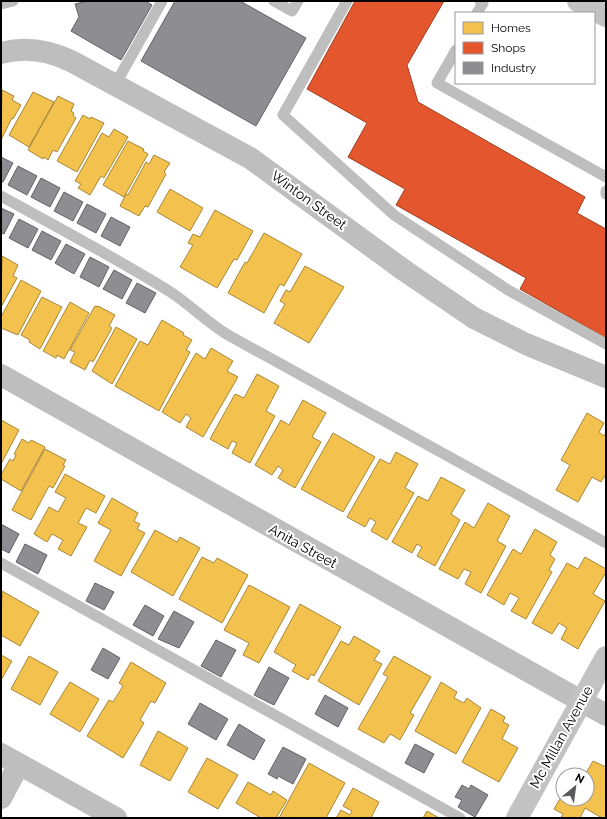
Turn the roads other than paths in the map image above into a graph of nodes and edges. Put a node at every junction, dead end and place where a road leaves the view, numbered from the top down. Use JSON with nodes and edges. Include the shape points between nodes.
{"nodes":[{"id":1,"x":13,"y":1,"type":"edge"},
{"id":2,"x":162,"y":1,"type":"edge"},
{"id":3,"x":274,"y":1,"type":"edge"},
{"id":4,"x":298,"y":1,"type":"edge"},
{"id":5,"x":347,"y":1,"type":"edge"},
{"id":6,"x":480,"y":1,"type":"edge"},
{"id":7,"x":578,"y":1,"type":"edge"},
{"id":8,"x":1,"y":4,"type":"edge"},
{"id":9,"x":478,"y":12,"type":"edge"},
{"id":10,"x":606,"y":16,"type":"edge"},
{"id":11,"x":455,"y":52,"type":"edge"},
{"id":12,"x":1,"y":53,"type":"edge"},
{"id":13,"x":115,"y":85,"type":"junction"},
{"id":14,"x":606,"y":178,"type":"edge"},
{"id":15,"x":1,"y":196,"type":"edge"},
{"id":16,"x":606,"y":344,"type":"edge"},
{"id":17,"x":1,"y":375,"type":"edge"},
{"id":18,"x":606,"y":378,"type":"edge"},
{"id":19,"x":606,"y":543,"type":"edge"},
{"id":20,"x":1,"y":563,"type":"edge"},
{"id":21,"x":606,"y":657,"type":"edge"},
{"id":22,"x":581,"y":702,"type":"junction"},
{"id":23,"x":606,"y":716,"type":"edge"},
{"id":24,"x":10,"y":759,"type":"edge"},
{"id":25,"x":1,"y":798,"type":"edge"},
{"id":26,"x":109,"y":816,"type":"edge"},
{"id":27,"x":460,"y":818,"type":"edge"},
{"id":28,"x":517,"y":818,"type":"edge"}],
"edges":[{"from":1,"to":8,"type":"lane"},
{"from":2,"to":13,"type":"lane"},
{"from":3,"to":4,"type":"lane","via":[[292,11]]},
{"from":5,"to":16,"type":"lane","via":[[283,115],[394,215],[508,290]]},
{"from":6,"to":9,"type":"lane","via":[[483,3]]},
{"from":7,"to":10,"type":"street"},
{"from":11,"to":14,"type":"lane","via":[[437,82]]},
{"from":12,"to":13,"type":"street","name":"Winton Street","via":[[30,49],[53,52]]},
{"from":13,"to":18,"type":"street","name":"Winton Street","via":[[250,158],[474,318],[526,344]]},
{"from":15,"to":19,"type":"lane","via":[[170,292],[228,335]]},
{"from":17,"to":22,"type":"street","name":"Anita Street"},
{"from":20,"to":27,"type":"lane"},
{"from":21,"to":22,"type":"street","name":"Mc Millan Avenue"},
{"from":22,"to":23,"type":"street","name":"Anita Street"},
{"from":22,"to":28,"type":"street","name":"Mc Millan Avenue"},
{"from":24,"to":25,"type":"street"},
{"from":24,"to":26,"type":"street"}]}
